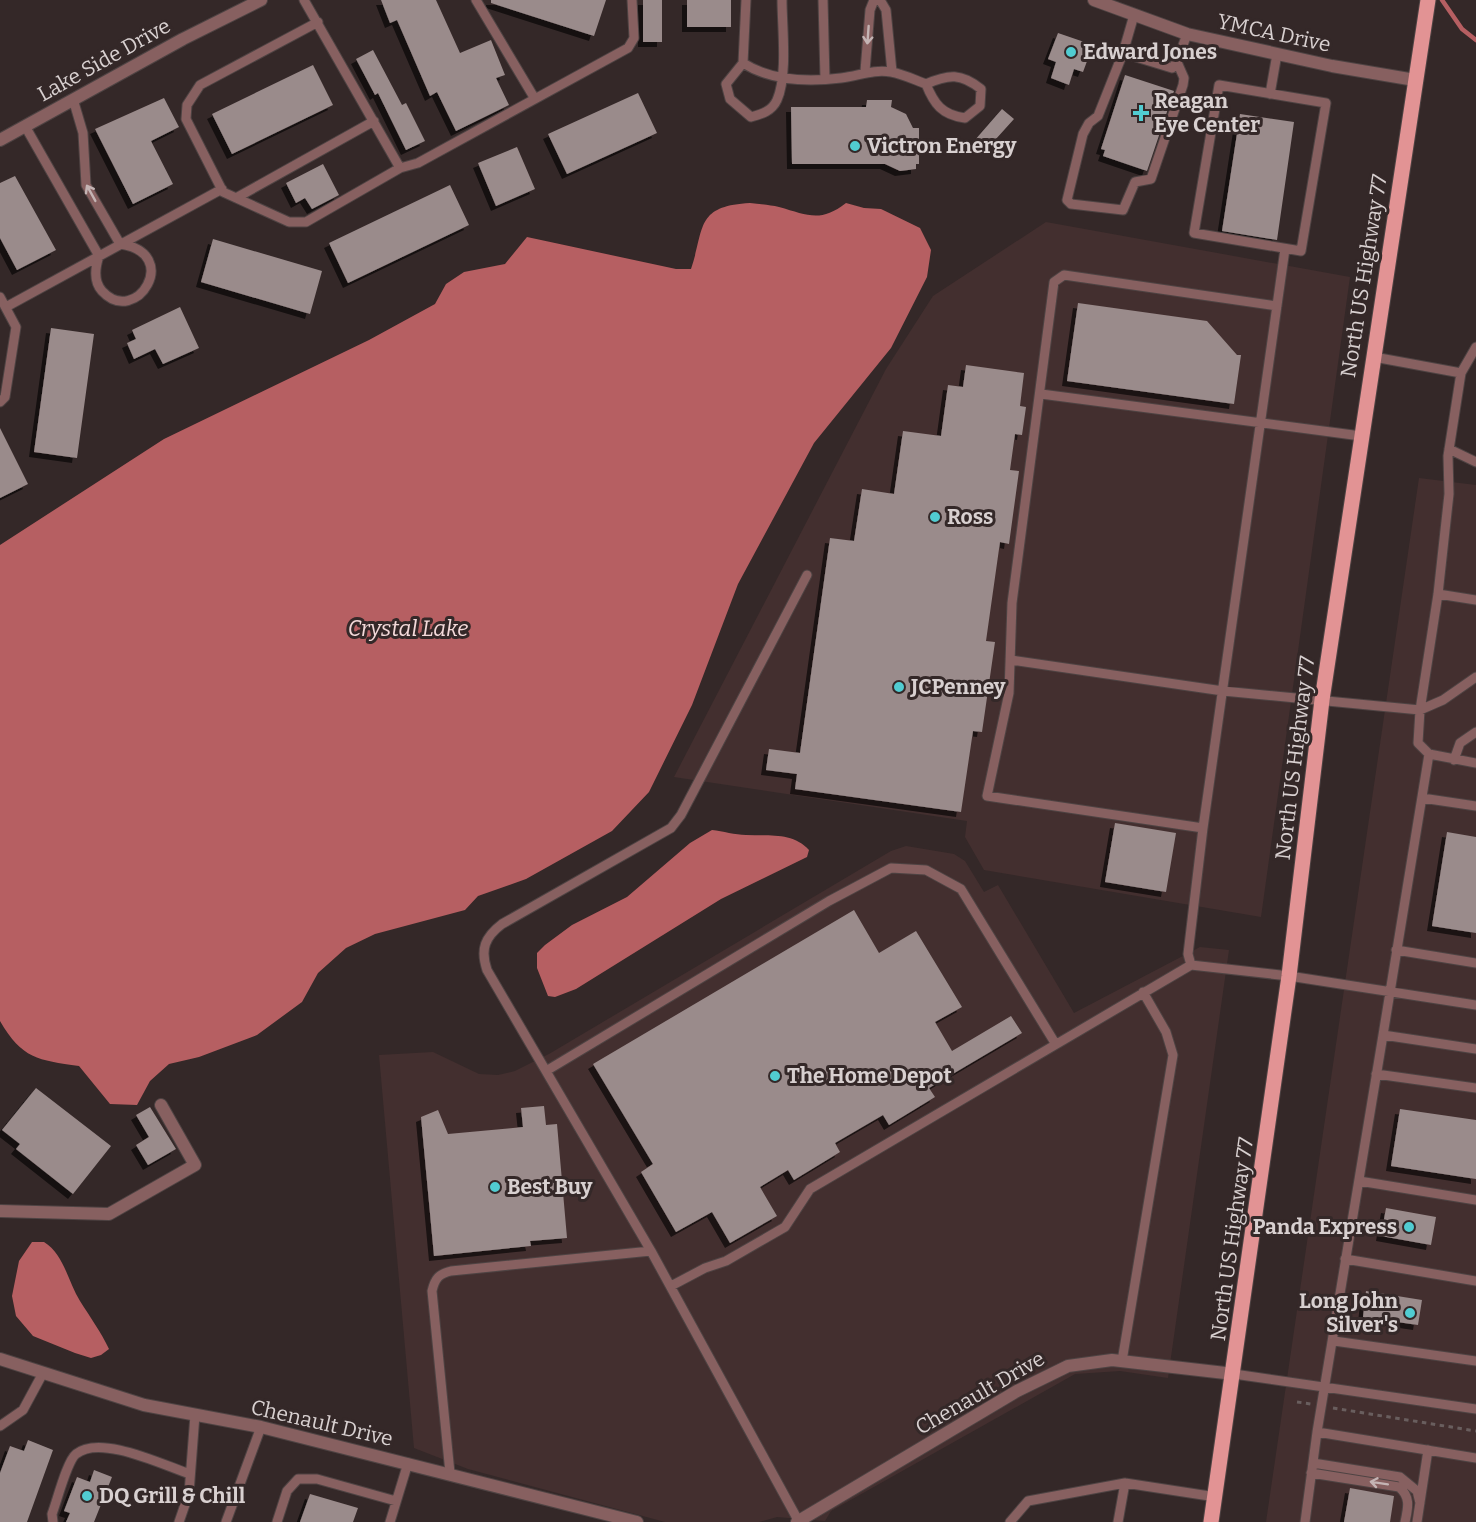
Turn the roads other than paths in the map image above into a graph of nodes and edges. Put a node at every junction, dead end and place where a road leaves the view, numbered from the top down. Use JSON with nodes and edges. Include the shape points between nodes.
{"nodes":[{"id":1,"x":261,"y":0,"type":"edge"},
{"id":2,"x":304,"y":0,"type":"edge"},
{"id":3,"x":476,"y":0,"type":"edge"},
{"id":4,"x":632,"y":0,"type":"edge"},
{"id":5,"x":746,"y":0,"type":"edge"},
{"id":6,"x":782,"y":0,"type":"edge"},
{"id":7,"x":823,"y":0,"type":"edge"},
{"id":8,"x":874,"y":0,"type":"edge"},
{"id":9,"x":880,"y":0,"type":"edge"},
{"id":10,"x":1094,"y":0,"type":"edge"},
{"id":11,"x":1428,"y":0,"type":"edge"},
{"id":12,"x":1134,"y":15,"type":"junction"},
{"id":13,"x":318,"y":22,"type":"junction"},
{"id":14,"x":1187,"y":34,"type":"junction"},
{"id":15,"x":1123,"y":53,"type":"junction"},
{"id":16,"x":1277,"y":54,"type":"junction"},
{"id":17,"x":1177,"y":62,"type":"junction"},
{"id":18,"x":743,"y":63,"type":"junction"},
{"id":19,"x":865,"y":72,"type":"junction"},
{"id":20,"x":892,"y":72,"type":"junction"},
{"id":21,"x":782,"y":76,"type":"junction"},
{"id":22,"x":825,"y":79,"type":"junction"},
{"id":23,"x":1415,"y":80,"type":"junction"},
{"id":24,"x":926,"y":84,"type":"junction"},
{"id":25,"x":1270,"y":94,"type":"junction"},
{"id":26,"x":73,"y":99,"type":"junction"},
{"id":27,"x":535,"y":99,"type":"junction"},
{"id":28,"x":374,"y":121,"type":"junction"},
{"id":29,"x":25,"y":126,"type":"junction"},
{"id":30,"x":0,"y":140,"type":"edge"},
{"id":31,"x":400,"y":168,"type":"junction"},
{"id":32,"x":222,"y":189,"type":"junction"},
{"id":33,"x":236,"y":198,"type":"junction"},
{"id":34,"x":120,"y":244,"type":"junction"},
{"id":35,"x":1285,"y":249,"type":"junction"},
{"id":36,"x":99,"y":256,"type":"junction"},
{"id":37,"x":0,"y":297,"type":"edge"},
{"id":38,"x":1276,"y":306,"type":"junction"},
{"id":39,"x":6,"y":307,"type":"junction"},
{"id":40,"x":1476,"y":347,"type":"edge"},
{"id":41,"x":0,"y":357,"type":"edge"},
{"id":42,"x":1374,"y":357,"type":"junction"},
{"id":43,"x":12,"y":359,"type":"junction"},
{"id":44,"x":1461,"y":374,"type":"junction"},
{"id":45,"x":1041,"y":394,"type":"junction"},
{"id":46,"x":0,"y":402,"type":"edge"},
{"id":47,"x":1260,"y":423,"type":"junction"},
{"id":48,"x":1361,"y":436,"type":"junction"},
{"id":49,"x":1449,"y":449,"type":"junction"},
{"id":50,"x":1476,"y":462,"type":"edge"},
{"id":51,"x":807,"y":575,"type":"dead end"},
{"id":52,"x":1438,"y":594,"type":"junction"},
{"id":53,"x":1476,"y":600,"type":"edge"},
{"id":54,"x":1011,"y":660,"type":"junction"},
{"id":55,"x":1476,"y":677,"type":"edge"},
{"id":56,"x":1223,"y":690,"type":"junction"},
{"id":57,"x":1322,"y":700,"type":"junction"},
{"id":58,"x":1420,"y":710,"type":"junction"},
{"id":59,"x":1476,"y":732,"type":"edge"},
{"id":60,"x":1429,"y":754,"type":"junction"},
{"id":61,"x":1454,"y":760,"type":"junction"},
{"id":62,"x":1476,"y":763,"type":"edge"},
{"id":63,"x":1422,"y":798,"type":"junction"},
{"id":64,"x":1476,"y":807,"type":"edge"},
{"id":65,"x":1203,"y":828,"type":"junction"},
{"id":66,"x":1396,"y":950,"type":"junction"},
{"id":67,"x":1476,"y":963,"type":"edge"},
{"id":68,"x":1191,"y":965,"type":"junction"},
{"id":69,"x":1289,"y":976,"type":"junction"},
{"id":70,"x":1389,"y":991,"type":"junction"},
{"id":71,"x":1143,"y":992,"type":"junction"},
{"id":72,"x":1476,"y":1005,"type":"edge"},
{"id":73,"x":1383,"y":1035,"type":"junction"},
{"id":74,"x":1055,"y":1044,"type":"junction"},
{"id":75,"x":1476,"y":1050,"type":"edge"},
{"id":76,"x":546,"y":1071,"type":"junction"},
{"id":77,"x":1376,"y":1074,"type":"junction"},
{"id":78,"x":1476,"y":1089,"type":"edge"},
{"id":79,"x":162,"y":1105,"type":"dead end"},
{"id":80,"x":1359,"y":1181,"type":"junction"},
{"id":81,"x":1476,"y":1200,"type":"edge"},
{"id":82,"x":0,"y":1211,"type":"edge"},
{"id":83,"x":651,"y":1251,"type":"junction"},
{"id":84,"x":1345,"y":1258,"type":"junction"},
{"id":85,"x":1476,"y":1281,"type":"edge"},
{"id":86,"x":671,"y":1286,"type":"junction"},
{"id":87,"x":1334,"y":1341,"type":"junction"},
{"id":88,"x":0,"y":1359,"type":"edge"},
{"id":89,"x":1122,"y":1360,"type":"junction"},
{"id":90,"x":1476,"y":1361,"type":"edge"},
{"id":91,"x":43,"y":1373,"type":"junction"},
{"id":92,"x":1234,"y":1374,"type":"junction"},
{"id":93,"x":1322,"y":1387,"type":"junction"},
{"id":94,"x":1476,"y":1409,"type":"edge"},
{"id":95,"x":195,"y":1415,"type":"junction"},
{"id":96,"x":0,"y":1426,"type":"edge"},
{"id":97,"x":261,"y":1427,"type":"junction"},
{"id":98,"x":1317,"y":1432,"type":"junction"},
{"id":99,"x":1428,"y":1450,"type":"junction"},
{"id":100,"x":1476,"y":1458,"type":"edge"},
{"id":101,"x":408,"y":1463,"type":"junction"},
{"id":102,"x":1313,"y":1463,"type":"junction"},
{"id":103,"x":450,"y":1473,"type":"junction"},
{"id":104,"x":1311,"y":1473,"type":"junction"},
{"id":105,"x":190,"y":1474,"type":"junction"},
{"id":106,"x":1125,"y":1483,"type":"junction"},
{"id":107,"x":1216,"y":1497,"type":"junction"},
{"id":108,"x":396,"y":1501,"type":"junction"},
{"id":109,"x":1420,"y":1503,"type":"junction"},
{"id":110,"x":53,"y":1522,"type":"edge"},
{"id":111,"x":179,"y":1522,"type":"edge"},
{"id":112,"x":226,"y":1522,"type":"edge"},
{"id":113,"x":277,"y":1522,"type":"edge"},
{"id":114,"x":390,"y":1522,"type":"edge"},
{"id":115,"x":637,"y":1522,"type":"edge"},
{"id":116,"x":799,"y":1522,"type":"edge"},
{"id":117,"x":1010,"y":1522,"type":"edge"},
{"id":118,"x":1118,"y":1522,"type":"edge"},
{"id":119,"x":1211,"y":1522,"type":"edge"},
{"id":120,"x":1305,"y":1522,"type":"edge"},
{"id":121,"x":1405,"y":1522,"type":"edge"},
{"id":122,"x":1417,"y":1522,"type":"edge"}],
"edges":[{"from":1,"to":26,"type":"street","name":"Lake Side Drive"},
{"from":2,"to":13,"type":"lane"},
{"from":3,"to":27,"type":"lane"},
{"from":4,"to":27,"type":"lane","via":[[634,38],[628,48]]},
{"from":5,"to":18,"type":"lane"},
{"from":6,"to":21,"type":"lane"},
{"from":7,"to":22,"type":"lane"},
{"from":8,"to":19,"type":"lane","one_way":true},
{"from":9,"to":20,"type":"lane","via":[[886,10]]},
{"from":10,"to":12,"type":"street","name":"YMCA Drive"},
{"from":11,"to":23,"type":"main road","name":"North US Highway 77"},
{"from":12,"to":14,"type":"street","name":"YMCA Drive"},
{"from":12,"to":15,"type":"lane"},
{"from":13,"to":28,"type":"lane"},
{"from":13,"to":32,"type":"lane","via":[[200,85],[192,93],[186,119]]},
{"from":14,"to":16,"type":"street","name":"YMCA Drive"},
{"from":14,"to":17,"type":"lane"},
{"from":15,"to":17,"type":"lane","via":[[1172,68]]},
{"from":15,"to":17,"type":"lane","via":[[1098,116],[1083,134],[1067,200],[1071,204],[1123,210],[1135,182],[1151,179],[1183,86]]},
{"from":16,"to":23,"type":"street","name":"YMCA Drive"},
{"from":16,"to":25,"type":"lane"},
{"from":18,"to":21,"type":"lane","via":[[758,73]]},
{"from":18,"to":21,"type":"lane","via":[[726,84],[730,99],[751,117],[766,114],[777,100]]},
{"from":19,"to":20,"type":"lane"},
{"from":19,"to":22,"type":"lane"},
{"from":20,"to":24,"type":"lane"},
{"from":21,"to":22,"type":"lane"},
{"from":23,"to":42,"type":"main road","name":"North US Highway 77"},
{"from":24,"to":24,"type":"lane","via":[[945,76],[968,78],[981,89],[980,106],[965,118],[950,116],[934,103]]},
{"from":25,"to":35,"type":"lane","via":[[1326,103],[1301,251]]},
{"from":25,"to":35,"type":"lane","via":[[1219,85],[1194,233]]},
{"from":26,"to":29,"type":"street","name":"Lake Side Drive"},
{"from":34,"to":26,"type":"lane","one_way":true,"via":[[86,185],[83,132]]},
{"from":27,"to":31,"type":"lane","via":[[418,164]]},
{"from":28,"to":31,"type":"lane"},
{"from":28,"to":33,"type":"lane"},
{"from":29,"to":30,"type":"street","name":"Lake Side Drive"},
{"from":29,"to":36,"type":"lane"},
{"from":31,"to":33,"type":"lane","via":[[306,222],[289,222]]},
{"from":32,"to":33,"type":"lane"},
{"from":32,"to":34,"type":"lane"},
{"from":34,"to":36,"type":"lane"},
{"from":34,"to":36,"type":"lane","via":[[138,249],[150,262],[150,280],[139,296],[121,301],[104,293],[95,275]]},
{"from":35,"to":38,"type":"lane"},
{"from":36,"to":39,"type":"lane"},
{"from":37,"to":39,"type":"lane"},
{"from":38,"to":45,"type":"lane","via":[[1064,275],[1054,282]]},
{"from":38,"to":47,"type":"lane"},
{"from":39,"to":43,"type":"lane","via":[[16,327]]},
{"from":40,"to":44,"type":"lane"},
{"from":41,"to":43,"type":"lane"},
{"from":42,"to":44,"type":"lane"},
{"from":42,"to":48,"type":"main road","name":"North US Highway 77"},
{"from":43,"to":46,"type":"lane","via":[[5,397]]},
{"from":44,"to":49,"type":"lane"},
{"from":45,"to":47,"type":"lane"},
{"from":45,"to":54,"type":"lane","via":[[1012,603]]},
{"from":47,"to":48,"type":"lane"},
{"from":47,"to":56,"type":"lane"},
{"from":48,"to":57,"type":"main road","name":"North US Highway 77"},
{"from":49,"to":50,"type":"lane"},
{"from":49,"to":52,"type":"lane","via":[[1449,494]]},
{"from":51,"to":76,"type":"lane","via":[[671,828],[502,924],[484,944],[487,969]]},
{"from":52,"to":53,"type":"lane"},
{"from":52,"to":58,"type":"lane"},
{"from":54,"to":56,"type":"lane"},
{"from":54,"to":65,"type":"lane","via":[[1006,707],[987,796]]},
{"from":55,"to":58,"type":"lane","via":[[1443,700]]},
{"from":56,"to":57,"type":"lane"},
{"from":56,"to":65,"type":"lane"},
{"from":57,"to":58,"type":"lane"},
{"from":57,"to":69,"type":"main road","name":"North US Highway 77"},
{"from":58,"to":60,"type":"lane","via":[[1418,743]]},
{"from":59,"to":61,"type":"lane","via":[[1460,743]]},
{"from":60,"to":61,"type":"lane"},
{"from":60,"to":63,"type":"lane"},
{"from":61,"to":62,"type":"lane"},
{"from":63,"to":64,"type":"lane"},
{"from":63,"to":66,"type":"lane"},
{"from":65,"to":68,"type":"lane","via":[[1188,954]]},
{"from":66,"to":67,"type":"lane"},
{"from":66,"to":70,"type":"lane"},
{"from":68,"to":69,"type":"lane"},
{"from":68,"to":71,"type":"lane"},
{"from":69,"to":70,"type":"lane"},
{"from":69,"to":92,"type":"main road","name":"North US Highway 77"},
{"from":70,"to":72,"type":"lane"},
{"from":70,"to":73,"type":"lane"},
{"from":71,"to":74,"type":"lane"},
{"from":71,"to":89,"type":"lane","via":[[1166,1032],[1173,1055]]},
{"from":73,"to":75,"type":"lane"},
{"from":73,"to":77,"type":"lane"},
{"from":74,"to":76,"type":"lane","via":[[962,889],[926,870],[891,868],[829,901]]},
{"from":74,"to":86,"type":"lane","via":[[810,1189],[785,1227],[726,1261]]},
{"from":76,"to":83,"type":"lane"},
{"from":77,"to":78,"type":"lane"},
{"from":77,"to":80,"type":"lane"},
{"from":79,"to":82,"type":"street","via":[[195,1165],[109,1214]]},
{"from":80,"to":81,"type":"lane"},
{"from":80,"to":84,"type":"lane"},
{"from":83,"to":86,"type":"lane"},
{"from":83,"to":103,"type":"lane","via":[[451,1271],[434,1281]]},
{"from":84,"to":85,"type":"lane"},
{"from":84,"to":87,"type":"lane"},
{"from":86,"to":116,"type":"lane"},
{"from":87,"to":90,"type":"lane"},
{"from":87,"to":93,"type":"lane"},
{"from":88,"to":91,"type":"street","name":"Chenault Drive"},
{"from":89,"to":92,"type":"street","name":"Chenault Drive"},
{"from":89,"to":116,"type":"street","name":"Chenault Drive","via":[[1068,1366],[1017,1391]]},
{"from":91,"to":95,"type":"street","name":"Chenault Drive","via":[[144,1406]]},
{"from":91,"to":96,"type":"lane","via":[[23,1410]]},
{"from":92,"to":93,"type":"lane"},
{"from":92,"to":107,"type":"main road","name":"North US Highway 77"},
{"from":93,"to":94,"type":"lane"},
{"from":93,"to":98,"type":"lane"},
{"from":95,"to":97,"type":"street","name":"Chenault Drive"},
{"from":95,"to":105,"type":"lane"},
{"from":97,"to":101,"type":"street","name":"Chenault Drive"},
{"from":97,"to":112,"type":"lane"},
{"from":98,"to":99,"type":"lane"},
{"from":98,"to":102,"type":"lane"},
{"from":99,"to":100,"type":"lane"},
{"from":99,"to":109,"type":"lane"},
{"from":101,"to":103,"type":"street","name":"Chenault Drive"},
{"from":101,"to":108,"type":"lane"},
{"from":102,"to":104,"type":"lane"},
{"from":102,"to":109,"type":"lane","via":[[1400,1477],[1417,1491]]},
{"from":103,"to":115,"type":"street","name":"Chenault Drive"},
{"from":104,"to":120,"type":"lane"},
{"from":121,"to":104,"type":"lane","one_way":true,"via":[[1408,1502],[1399,1487]]},
{"from":105,"to":110,"type":"lane","via":[[111,1448],[90,1446],[74,1455],[52,1514]]},
{"from":105,"to":111,"type":"lane","via":[[189,1493]]},
{"from":106,"to":107,"type":"lane"},
{"from":106,"to":117,"type":"lane","via":[[1028,1501]]},
{"from":106,"to":118,"type":"lane"},
{"from":107,"to":119,"type":"main road","name":"North US Highway 77"},
{"from":108,"to":113,"type":"lane","via":[[317,1479],[298,1479],[287,1491]]},
{"from":108,"to":114,"type":"lane"},
{"from":109,"to":122,"type":"lane"}]}
